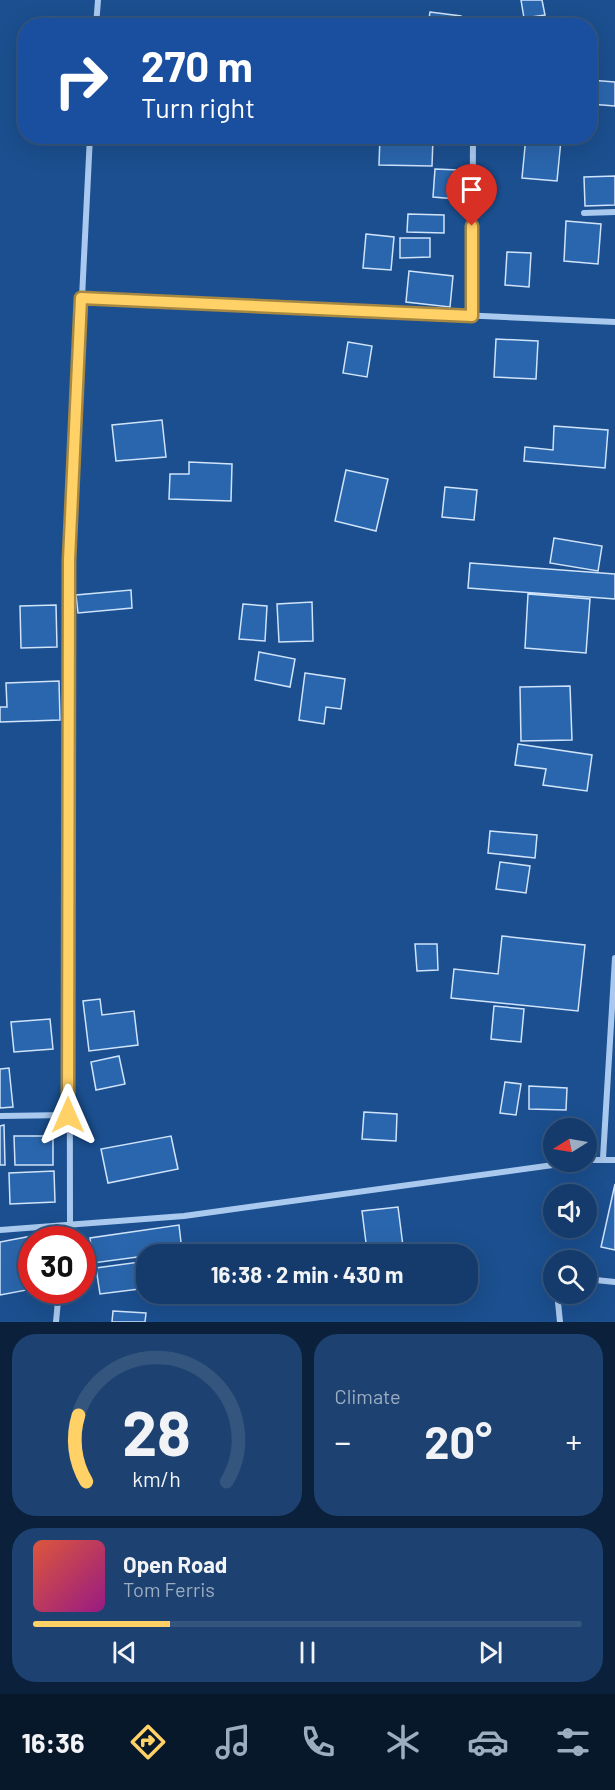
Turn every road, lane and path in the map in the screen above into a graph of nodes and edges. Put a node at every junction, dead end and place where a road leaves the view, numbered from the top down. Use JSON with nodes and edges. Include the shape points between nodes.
{"nodes":[{"id":1,"x":98,"y":0,"type":"edge"},
{"id":2,"x":97,"y":18,"type":"edge"},
{"id":3,"x":90,"y":144,"type":"edge"},
{"id":4,"x":472,"y":144,"type":"edge"},
{"id":5,"x":615,"y":212,"type":"edge"},
{"id":6,"x":584,"y":213,"type":"dead end"},
{"id":7,"x":81,"y":298,"type":"junction"},
{"id":8,"x":472,"y":316,"type":"junction"},
{"id":9,"x":615,"y":322,"type":"edge"},
{"id":10,"x":615,"y":958,"type":"edge"},
{"id":11,"x":68,"y":1115,"type":"junction"},
{"id":12,"x":0,"y":1116,"type":"edge"},
{"id":13,"x":603,"y":1158,"type":"junction"},
{"id":14,"x":597,"y":1159,"type":"edge"},
{"id":15,"x":615,"y":1160,"type":"edge"},
{"id":16,"x":543,"y":1166,"type":"edge"},
{"id":17,"x":70,"y":1224,"type":"junction"},
{"id":18,"x":0,"y":1230,"type":"edge"},
{"id":19,"x":597,"y":1280,"type":"edge"},
{"id":20,"x":615,"y":1282,"type":"edge"},
{"id":21,"x":58,"y":1304,"type":"edge"},
{"id":22,"x":558,"y":1304,"type":"edge"},
{"id":23,"x":56,"y":1322,"type":"edge"},
{"id":24,"x":560,"y":1322,"type":"edge"}],
"edges":[{"from":1,"to":2,"type":"street"},
{"from":3,"to":7,"type":"street"},
{"from":4,"to":8,"type":"street"},
{"from":5,"to":6,"type":"street"},
{"from":7,"to":8,"type":"street"},
{"from":7,"to":11,"type":"street","via":[[69,560]]},
{"from":8,"to":9,"type":"street"},
{"from":10,"to":13,"type":"street"},
{"from":11,"to":12,"type":"street"},
{"from":11,"to":17,"type":"street"},
{"from":13,"to":14,"type":"street"},
{"from":13,"to":15,"type":"street"},
{"from":16,"to":17,"type":"street","via":[[184,1216]]},
{"from":17,"to":18,"type":"street"},
{"from":19,"to":20,"type":"street"},
{"from":21,"to":23,"type":"street"},
{"from":22,"to":24,"type":"street"}]}
